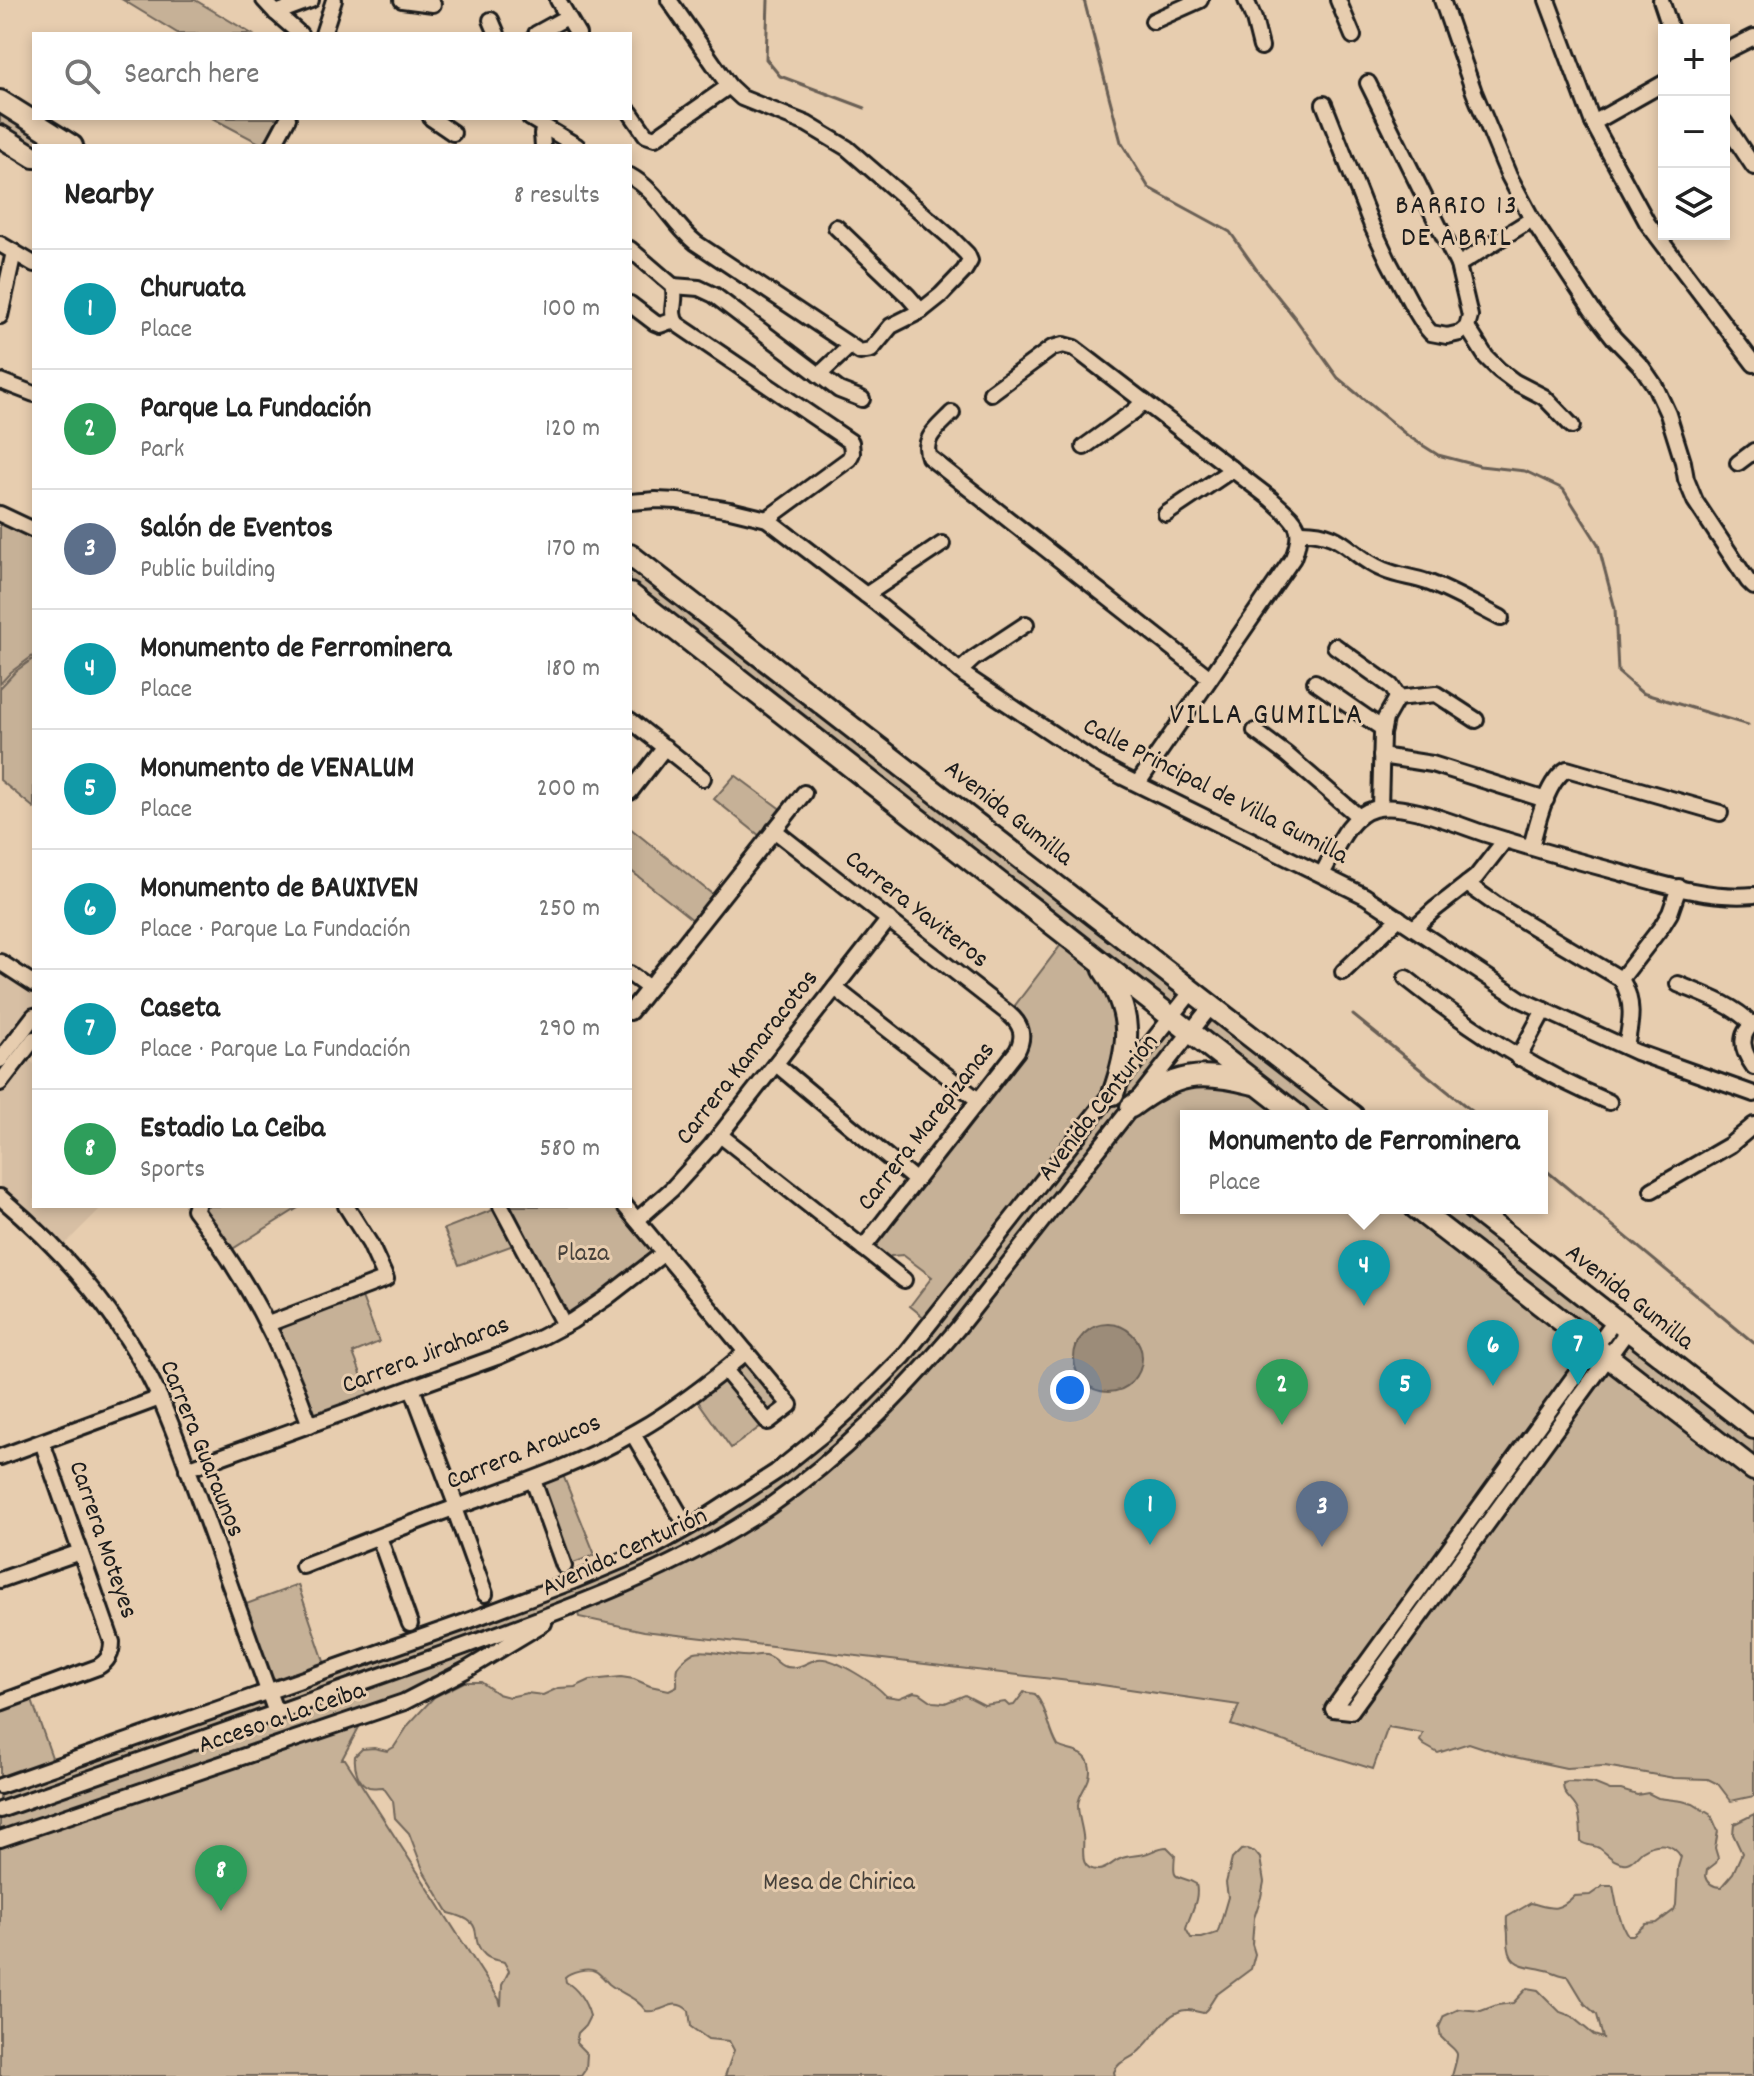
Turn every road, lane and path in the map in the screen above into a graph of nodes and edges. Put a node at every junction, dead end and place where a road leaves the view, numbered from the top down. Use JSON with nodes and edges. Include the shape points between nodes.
{"nodes":[{"id":1,"x":264,"y":0,"type":"edge"},
{"id":2,"x":311,"y":0,"type":"edge"},
{"id":3,"x":334,"y":0,"type":"edge"},
{"id":4,"x":402,"y":0,"type":"edge"},
{"id":5,"x":558,"y":0,"type":"edge"},
{"id":6,"x":669,"y":0,"type":"edge"},
{"id":7,"x":1200,"y":0,"type":"edge"},
{"id":8,"x":1246,"y":0,"type":"edge"},
{"id":9,"x":1338,"y":0,"type":"edge"},
{"id":10,"x":1442,"y":0,"type":"edge"},
{"id":11,"x":1547,"y":0,"type":"edge"},
{"id":12,"x":1661,"y":0,"type":"edge"},
{"id":13,"x":433,"y":4,"type":"dead end"},
{"id":14,"x":276,"y":13,"type":"junction"},
{"id":15,"x":567,"y":17,"type":"junction"},
{"id":16,"x":1153,"y":21,"type":"dead end"},
{"id":17,"x":1669,"y":24,"type":"edge"},
{"id":18,"x":298,"y":32,"type":"edge"},
{"id":19,"x":324,"y":32,"type":"edge"},
{"id":20,"x":540,"y":32,"type":"edge"},
{"id":21,"x":577,"y":32,"type":"edge"},
{"id":22,"x":1353,"y":36,"type":"dead end"},
{"id":23,"x":1754,"y":37,"type":"edge"},
{"id":24,"x":1261,"y":47,"type":"dead end"},
{"id":25,"x":1730,"y":49,"type":"edge"},
{"id":26,"x":1368,"y":83,"type":"dead end"},
{"id":27,"x":729,"y":86,"type":"junction"},
{"id":28,"x":1658,"y":86,"type":"edge"},
{"id":29,"x":0,"y":101,"type":"edge"},
{"id":30,"x":1324,"y":104,"type":"dead end"},
{"id":31,"x":632,"y":115,"type":"edge"},
{"id":32,"x":287,"y":120,"type":"edge"},
{"id":33,"x":434,"y":120,"type":"edge"},
{"id":34,"x":533,"y":120,"type":"edge"},
{"id":35,"x":1593,"y":123,"type":"junction"},
{"id":36,"x":544,"y":127,"type":"junction"},
{"id":37,"x":1730,"y":131,"type":"edge"},
{"id":38,"x":453,"y":133,"type":"dead end"},
{"id":39,"x":0,"y":136,"type":"edge"},
{"id":40,"x":69,"y":144,"type":"edge"},
{"id":41,"x":274,"y":144,"type":"edge"},
{"id":42,"x":543,"y":144,"type":"edge"},
{"id":43,"x":574,"y":144,"type":"edge"},
{"id":44,"x":32,"y":156,"type":"edge"},
{"id":45,"x":1754,"y":167,"type":"edge"},
{"id":46,"x":632,"y":177,"type":"edge"},
{"id":47,"x":1532,"y":219,"type":"junction"},
{"id":48,"x":836,"y":227,"type":"dead end"},
{"id":49,"x":0,"y":244,"type":"edge"},
{"id":50,"x":632,"y":251,"type":"edge"},
{"id":51,"x":14,"y":252,"type":"junction"},
{"id":52,"x":32,"y":263,"type":"edge"},
{"id":53,"x":1458,"y":265,"type":"junction"},
{"id":54,"x":673,"y":286,"type":"junction"},
{"id":55,"x":632,"y":306,"type":"edge"},
{"id":56,"x":921,"y":311,"type":"junction"},
{"id":57,"x":0,"y":316,"type":"edge"},
{"id":58,"x":674,"y":320,"type":"junction"},
{"id":59,"x":1467,"y":327,"type":"junction"},
{"id":60,"x":850,"y":346,"type":"junction"},
{"id":61,"x":1754,"y":364,"type":"edge"},
{"id":62,"x":819,"y":375,"type":"junction"},
{"id":63,"x":0,"y":381,"type":"edge"},
{"id":64,"x":32,"y":393,"type":"edge"},
{"id":65,"x":991,"y":393,"type":"dead end"},
{"id":66,"x":862,"y":399,"type":"dead end"},
{"id":67,"x":1144,"y":401,"type":"junction"},
{"id":68,"x":952,"y":413,"type":"dead end"},
{"id":69,"x":1572,"y":426,"type":"dead end"},
{"id":70,"x":1084,"y":447,"type":"dead end"},
{"id":71,"x":1754,"y":451,"type":"edge"},
{"id":72,"x":1738,"y":463,"type":"dead end"},
{"id":73,"x":1233,"y":469,"type":"junction"},
{"id":74,"x":632,"y":502,"type":"edge"},
{"id":75,"x":0,"y":514,"type":"edge"},
{"id":76,"x":1166,"y":514,"type":"dead end"},
{"id":77,"x":767,"y":519,"type":"junction"},
{"id":78,"x":31,"y":523,"type":"edge"},
{"id":79,"x":1300,"y":532,"type":"junction"},
{"id":80,"x":942,"y":544,"type":"dead end"},
{"id":81,"x":632,"y":557,"type":"edge"},
{"id":82,"x":1754,"y":587,"type":"edge"},
{"id":83,"x":866,"y":595,"type":"junction"},
{"id":84,"x":632,"y":596,"type":"edge"},
{"id":85,"x":1501,"y":618,"type":"dead end"},
{"id":86,"x":1026,"y":624,"type":"dead end"},
{"id":87,"x":1335,"y":646,"type":"dead end"},
{"id":88,"x":960,"y":671,"type":"junction"},
{"id":89,"x":1210,"y":678,"type":"junction"},
{"id":90,"x":1315,"y":682,"type":"dead end"},
{"id":91,"x":1397,"y":698,"type":"junction"},
{"id":92,"x":1476,"y":720,"type":"dead end"},
{"id":93,"x":632,"y":722,"type":"edge"},
{"id":94,"x":1383,"y":729,"type":"junction"},
{"id":95,"x":1255,"y":731,"type":"dead end"},
{"id":96,"x":665,"y":747,"type":"junction"},
{"id":97,"x":1381,"y":756,"type":"junction"},
{"id":98,"x":703,"y":778,"type":"dead end"},
{"id":99,"x":1138,"y":783,"type":"junction"},
{"id":100,"x":632,"y":789,"type":"edge"},
{"id":101,"x":804,"y":793,"type":"dead end"},
{"id":102,"x":1546,"y":800,"type":"junction"},
{"id":103,"x":1380,"y":807,"type":"junction"},
{"id":104,"x":1720,"y":813,"type":"dead end"},
{"id":105,"x":1359,"y":817,"type":"junction"},
{"id":106,"x":774,"y":830,"type":"junction"},
{"id":107,"x":1505,"y":840,"type":"junction"},
{"id":108,"x":1531,"y":847,"type":"junction"},
{"id":109,"x":1322,"y":874,"type":"junction"},
{"id":110,"x":1467,"y":884,"type":"junction"},
{"id":111,"x":1679,"y":887,"type":"junction"},
{"id":112,"x":1754,"y":895,"type":"edge"},
{"id":113,"x":1399,"y":918,"type":"junction"},
{"id":114,"x":889,"y":919,"type":"junction"},
{"id":115,"x":1414,"y":928,"type":"junction"},
{"id":116,"x":1094,"y":957,"type":"junction"},
{"id":117,"x":0,"y":962,"type":"edge"},
{"id":118,"x":1343,"y":972,"type":"dead end"},
{"id":119,"x":632,"y":975,"type":"edge"},
{"id":120,"x":1406,"y":978,"type":"dead end"},
{"id":121,"x":1621,"y":979,"type":"junction"},
{"id":122,"x":32,"y":983,"type":"edge"},
{"id":123,"x":1678,"y":984,"type":"dead end"},
{"id":124,"x":649,"y":988,"type":"junction"},
{"id":125,"x":835,"y":988,"type":"junction"},
{"id":126,"x":1192,"y":991,"type":"junction"},
{"id":127,"x":1211,"y":1006,"type":"junction"},
{"id":128,"x":632,"y":1009,"type":"edge"},
{"id":129,"x":1544,"y":1010,"type":"junction"},
{"id":130,"x":1172,"y":1017,"type":"junction"},
{"id":131,"x":32,"y":1019,"type":"edge"},
{"id":132,"x":1753,"y":1024,"type":"edge"},
{"id":133,"x":1190,"y":1032,"type":"junction"},
{"id":134,"x":1023,"y":1034,"type":"joint"},
{"id":135,"x":32,"y":1042,"type":"edge"},
{"id":136,"x":1626,"y":1047,"type":"junction"},
{"id":137,"x":1518,"y":1058,"type":"junction"},
{"id":138,"x":0,"y":1060,"type":"edge"},
{"id":139,"x":776,"y":1064,"type":"junction"},
{"id":140,"x":1754,"y":1067,"type":"edge"},
{"id":141,"x":0,"y":1083,"type":"edge"},
{"id":142,"x":1260,"y":1086,"type":"junction"},
{"id":143,"x":1113,"y":1094,"type":"junction"},
{"id":144,"x":1754,"y":1094,"type":"edge"},
{"id":145,"x":978,"y":1100,"type":"junction"},
{"id":146,"x":1609,"y":1102,"type":"dead end"},
{"id":147,"x":1131,"y":1107,"type":"junction"},
{"id":148,"x":1290,"y":1110,"type":"edge"},
{"id":149,"x":1345,"y":1110,"type":"edge"},
{"id":150,"x":1754,"y":1125,"type":"edge"},
{"id":151,"x":720,"y":1135,"type":"junction"},
{"id":152,"x":915,"y":1180,"type":"junction"},
{"id":153,"x":1652,"y":1190,"type":"dead end"},
{"id":154,"x":0,"y":1197,"type":"edge"},
{"id":155,"x":197,"y":1208,"type":"edge"},
{"id":156,"x":347,"y":1208,"type":"edge"},
{"id":157,"x":502,"y":1208,"type":"edge"},
{"id":158,"x":627,"y":1208,"type":"edge"},
{"id":159,"x":1424,"y":1214,"type":"edge"},
{"id":160,"x":1480,"y":1214,"type":"edge"},
{"id":161,"x":637,"y":1220,"type":"junction"},
{"id":162,"x":863,"y":1248,"type":"junction"},
{"id":163,"x":664,"y":1253,"type":"junction"},
{"id":164,"x":904,"y":1280,"type":"dead end"},
{"id":165,"x":268,"y":1324,"type":"junction"},
{"id":166,"x":564,"y":1325,"type":"junction"},
{"id":167,"x":1622,"y":1325,"type":"junction"},
{"id":168,"x":746,"y":1352,"type":"junction"},
{"id":169,"x":1602,"y":1352,"type":"junction"},
{"id":170,"x":725,"y":1370,"type":"junction"},
{"id":171,"x":412,"y":1388,"type":"junction"},
{"id":172,"x":160,"y":1398,"type":"junction"},
{"id":173,"x":310,"y":1425,"type":"junction"},
{"id":174,"x":1754,"y":1428,"type":"edge"},
{"id":175,"x":633,"y":1434,"type":"junction"},
{"id":176,"x":42,"y":1442,"type":"junction"},
{"id":177,"x":0,"y":1457,"type":"edge"},
{"id":178,"x":187,"y":1469,"type":"junction"},
{"id":179,"x":1754,"y":1470,"type":"edge"},
{"id":180,"x":533,"y":1480,"type":"junction"},
{"id":181,"x":455,"y":1508,"type":"junction"},
{"id":182,"x":680,"y":1515,"type":"dead end"},
{"id":183,"x":379,"y":1537,"type":"junction"},
{"id":184,"x":80,"y":1552,"type":"junction"},
{"id":185,"x":303,"y":1566,"type":"dead end"},
{"id":186,"x":564,"y":1566,"type":"dead end"},
{"id":187,"x":0,"y":1580,"type":"edge"},
{"id":188,"x":485,"y":1594,"type":"dead end"},
{"id":189,"x":564,"y":1609,"type":"junction"},
{"id":190,"x":410,"y":1624,"type":"dead end"},
{"id":191,"x":268,"y":1692,"type":"junction"},
{"id":192,"x":0,"y":1703,"type":"edge"},
{"id":193,"x":276,"y":1713,"type":"junction"},
{"id":194,"x":0,"y":1786,"type":"edge"},
{"id":195,"x":0,"y":1810,"type":"edge"},
{"id":196,"x":0,"y":1839,"type":"edge"}],
"edges":[{"from":1,"to":14,"type":"street"},
{"from":2,"to":14,"type":"street"},
{"from":3,"to":19,"type":"street"},
{"from":4,"to":13,"type":"street"},
{"from":5,"to":15,"type":"street"},
{"from":6,"to":27,"type":"street"},
{"from":7,"to":16,"type":"street"},
{"from":8,"to":24,"type":"street"},
{"from":9,"to":22,"type":"street"},
{"from":10,"to":47,"type":"street","via":[[1480,106]]},
{"from":11,"to":35,"type":"street"},
{"from":12,"to":17,"type":"street"},
{"from":14,"to":18,"type":"street"},
{"from":15,"to":20,"type":"street"},
{"from":15,"to":21,"type":"street"},
{"from":23,"to":25,"type":"street"},
{"from":26,"to":53,"type":"street"},
{"from":27,"to":31,"type":"street","via":[[655,138],[646,135]]},
{"from":27,"to":56,"type":"street","via":[[742,98],[807,124],[847,148],[967,254],[970,261],[964,271]]},
{"from":28,"to":35,"type":"street"},
{"from":29,"to":40,"type":"main road"},
{"from":30,"to":59,"type":"street","via":[[1389,262],[1418,315],[1428,330],[1441,336]]},
{"from":32,"to":41,"type":"street"},
{"from":33,"to":38,"type":"street"},
{"from":34,"to":36,"type":"street"},
{"from":35,"to":61,"type":"street","via":[[1648,224]]},
{"from":36,"to":42,"type":"street"},
{"from":36,"to":43,"type":"street"},
{"from":37,"to":45,"type":"street"},
{"from":39,"to":44,"type":"main road"},
{"from":46,"to":60,"type":"street","via":[[649,189],[696,243]]},
{"from":47,"to":53,"type":"street"},
{"from":47,"to":82,"type":"street","via":[[1597,317],[1655,386],[1695,501]]},
{"from":48,"to":56,"type":"street"},
{"from":49,"to":51,"type":"street"},
{"from":50,"to":54,"type":"street"},
{"from":51,"to":52,"type":"street"},
{"from":51,"to":57,"type":"street"},
{"from":53,"to":59,"type":"street","via":[[1470,316]]},
{"from":54,"to":58,"type":"street"},
{"from":54,"to":62,"type":"street","via":[[714,295]]},
{"from":55,"to":58,"type":"street","via":[[660,325]]},
{"from":56,"to":60,"type":"street","via":[[891,326],[871,350],[860,352]]},
{"from":58,"to":77,"type":"street","via":[[852,446],[849,459]]},
{"from":59,"to":69,"type":"street","via":[[1499,370],[1544,397]]},
{"from":60,"to":62,"type":"street"},
{"from":62,"to":66,"type":"street"},
{"from":63,"to":64,"type":"street"},
{"from":65,"to":67,"type":"street","via":[[1063,345]]},
{"from":67,"to":70,"type":"street"},
{"from":67,"to":73,"type":"street"},
{"from":68,"to":89,"type":"street","via":[[927,440],[929,457]]},
{"from":71,"to":72,"type":"street"},
{"from":73,"to":76,"type":"street"},
{"from":73,"to":79,"type":"street","via":[[1293,519]]},
{"from":74,"to":77,"type":"street","name":"Calle Principal de Villa Gumilla","via":[[678,501]]},
{"from":75,"to":78,"type":"street"},
{"from":77,"to":83,"type":"street","name":"Calle Principal de Villa Gumilla"},
{"from":79,"to":85,"type":"street","via":[[1335,538],[1376,567],[1427,582]]},
{"from":79,"to":89,"type":"street","via":[[1293,558]]},
{"from":80,"to":83,"type":"street"},
{"from":81,"to":126,"type":"main road","name":"Avenida Gumilla"},
{"from":83,"to":88,"type":"street","name":"Calle Principal de Villa Gumilla"},
{"from":84,"to":116,"type":"main road"},
{"from":86,"to":88,"type":"street"},
{"from":87,"to":91,"type":"street","via":[[1391,686]]},
{"from":88,"to":99,"type":"street","name":"Calle Principal de Villa Gumilla","via":[[1095,762]]},
{"from":89,"to":99,"type":"street"},
{"from":90,"to":94,"type":"street"},
{"from":91,"to":92,"type":"street","via":[[1436,694]]},
{"from":91,"to":94,"type":"street"},
{"from":93,"to":96,"type":"street"},
{"from":94,"to":97,"type":"street"},
{"from":95,"to":105,"type":"street"},
{"from":96,"to":98,"type":"street"},
{"from":96,"to":100,"type":"street"},
{"from":97,"to":102,"type":"street","via":[[1432,764]]},
{"from":97,"to":103,"type":"street"},
{"from":99,"to":109,"type":"street","name":"Calle Principal de Villa Gumilla"},
{"from":101,"to":106,"type":"street"},
{"from":102,"to":104,"type":"street","via":[[1559,775],[1570,769]]},
{"from":102,"to":108,"type":"street"},
{"from":103,"to":105,"type":"street"},
{"from":103,"to":107,"type":"street","via":[[1414,811]]},
{"from":105,"to":109,"type":"street"},
{"from":106,"to":114,"type":"street","name":"Carrera Yaviteros"},
{"from":106,"to":124,"type":"street"},
{"from":107,"to":108,"type":"street"},
{"from":107,"to":110,"type":"street"},
{"from":108,"to":111,"type":"street"},
{"from":109,"to":113,"type":"street","name":"Calle Principal de Villa Gumilla"},
{"from":110,"to":115,"type":"street"},
{"from":110,"to":121,"type":"street"},
{"from":111,"to":112,"type":"street"},
{"from":111,"to":121,"type":"street","via":[[1662,926]]},
{"from":113,"to":115,"type":"street","name":"Calle Principal de Villa Gumilla"},
{"from":113,"to":118,"type":"street"},
{"from":114,"to":125,"type":"street","name":"Carrera Kamaracotos"},
{"from":114,"to":134,"type":"street","name":"Carrera Yaviteros","via":[[1009,1014]]},
{"from":115,"to":129,"type":"street","name":"Calle Principal de Villa Gumilla"},
{"from":116,"to":130,"type":"main road"},
{"from":116,"to":143,"type":"main road","via":[[1119,995],[1127,1027],[1124,1062]]},
{"from":117,"to":122,"type":"street"},
{"from":119,"to":124,"type":"street"},
{"from":120,"to":137,"type":"street"},
{"from":121,"to":136,"type":"street","via":[[1632,1009]]},
{"from":123,"to":132,"type":"street","via":[[1732,1008]]},
{"from":124,"to":128,"type":"street"},
{"from":125,"to":139,"type":"street","name":"Carrera Kamaracotos"},
{"from":125,"to":145,"type":"street"},
{"from":126,"to":127,"type":"main road","name":"Avenida Gumilla"},
{"from":126,"to":130,"type":"street","name":"Avenida Centurión"},
{"from":127,"to":133,"type":"street","name":"Avenida Centurión"},
{"from":127,"to":149,"type":"main road","name":"Avenida Gumilla"},
{"from":129,"to":136,"type":"street","name":"Calle Principal de Villa Gumilla"},
{"from":129,"to":137,"type":"street"},
{"from":130,"to":133,"type":"main road"},
{"from":130,"to":143,"type":"street","name":"Avenida Centurión"},
{"from":131,"to":138,"type":"street"},
{"from":132,"to":140,"type":"street","via":[[1743,1047]]},
{"from":133,"to":142,"type":"main road"},
{"from":133,"to":147,"type":"street","name":"Avenida Centurión"},
{"from":134,"to":145,"type":"street","name":"Carrera Marepizanas","via":[[1017,1051]]},
{"from":135,"to":141,"type":"street"},
{"from":136,"to":144,"type":"street","name":"Calle Principal de Villa Gumilla"},
{"from":137,"to":146,"type":"street"},
{"from":139,"to":151,"type":"street","name":"Carrera Kamaracotos"},
{"from":139,"to":152,"type":"street"},
{"from":142,"to":147,"type":"main road","via":[[1192,1076],[1159,1088]]},
{"from":142,"to":148,"type":"main road"},
{"from":143,"to":191,"type":"street","name":"Avenida Centurión","via":[[904,1356],[833,1426],[744,1495],[620,1563]]},
{"from":145,"to":152,"type":"street","name":"Carrera Marepizanas"},
{"from":147,"to":189,"type":"street","name":"Avenida Centurión","via":[[958,1328],[843,1450],[770,1506],[689,1554]]},
{"from":150,"to":153,"type":"street"},
{"from":151,"to":161,"type":"street","name":"Carrera Kamaracotos"},
{"from":151,"to":162,"type":"street"},
{"from":152,"to":162,"type":"street","name":"Carrera Marepizanas"},
{"from":154,"to":172,"type":"street","name":"Carrera Guaraunos","via":[[51,1243],[98,1299]]},
{"from":155,"to":165,"type":"street"},
{"from":156,"to":165,"type":"street","via":[[386,1279]]},
{"from":157,"to":166,"type":"street"},
{"from":158,"to":161,"type":"street"},
{"from":159,"to":169,"type":"main road"},
{"from":160,"to":167,"type":"main road","name":"Avenida Gumilla"},
{"from":161,"to":163,"type":"street"},
{"from":162,"to":164,"type":"street"},
{"from":163,"to":166,"type":"street","name":"Carrera Jiraharas"},
{"from":163,"to":168,"type":"street"},
{"from":165,"to":173,"type":"street"},
{"from":166,"to":171,"type":"street","name":"Carrera Jiraharas","via":[[517,1349]]},
{"from":167,"to":169,"type":"street"},
{"from":167,"to":174,"type":"main road","name":"Avenida Gumilla"},
{"from":168,"to":170,"type":"street","name":"Carrera Araucos"},
{"from":168,"to":170,"type":"street","via":[[790,1405],[768,1422]]},
{"from":169,"to":169,"type":"street","via":[[1333,1709],[1351,1711]]},
{"from":169,"to":179,"type":"main road"},
{"from":170,"to":175,"type":"street","name":"Carrera Araucos"},
{"from":171,"to":173,"type":"street","name":"Carrera Jiraharas"},
{"from":171,"to":181,"type":"street"},
{"from":172,"to":176,"type":"street"},
{"from":172,"to":178,"type":"street","name":"Carrera Guaraunos"},
{"from":173,"to":178,"type":"street","name":"Carrera Jiraharas"},
{"from":175,"to":180,"type":"street","name":"Carrera Araucos"},
{"from":175,"to":182,"type":"street"},
{"from":176,"to":177,"type":"street"},
{"from":176,"to":184,"type":"street","name":"Carrera Moteyes"},
{"from":178,"to":191,"type":"street","name":"Carrera Guaraunos"},
{"from":180,"to":181,"type":"street","name":"Carrera Araucos"},
{"from":180,"to":186,"type":"street"},
{"from":181,"to":183,"type":"street","name":"Carrera Araucos"},
{"from":181,"to":188,"type":"street"},
{"from":183,"to":185,"type":"street","name":"Carrera Araucos"},
{"from":183,"to":190,"type":"street"},
{"from":184,"to":187,"type":"street"},
{"from":184,"to":192,"type":"street","name":"Carrera Moteyes","via":[[112,1642],[110,1655],[98,1667]]},
{"from":189,"to":193,"type":"street","name":"Avenida Centurión"},
{"from":189,"to":196,"type":"street","name":"Acceso a La Ceiba","via":[[404,1702]]},
{"from":191,"to":193,"type":"street","name":"Carrera Guaraunos"},
{"from":191,"to":194,"type":"street","name":"Avenida Centurión"},
{"from":193,"to":195,"type":"street","name":"Avenida Centurión"}]}
